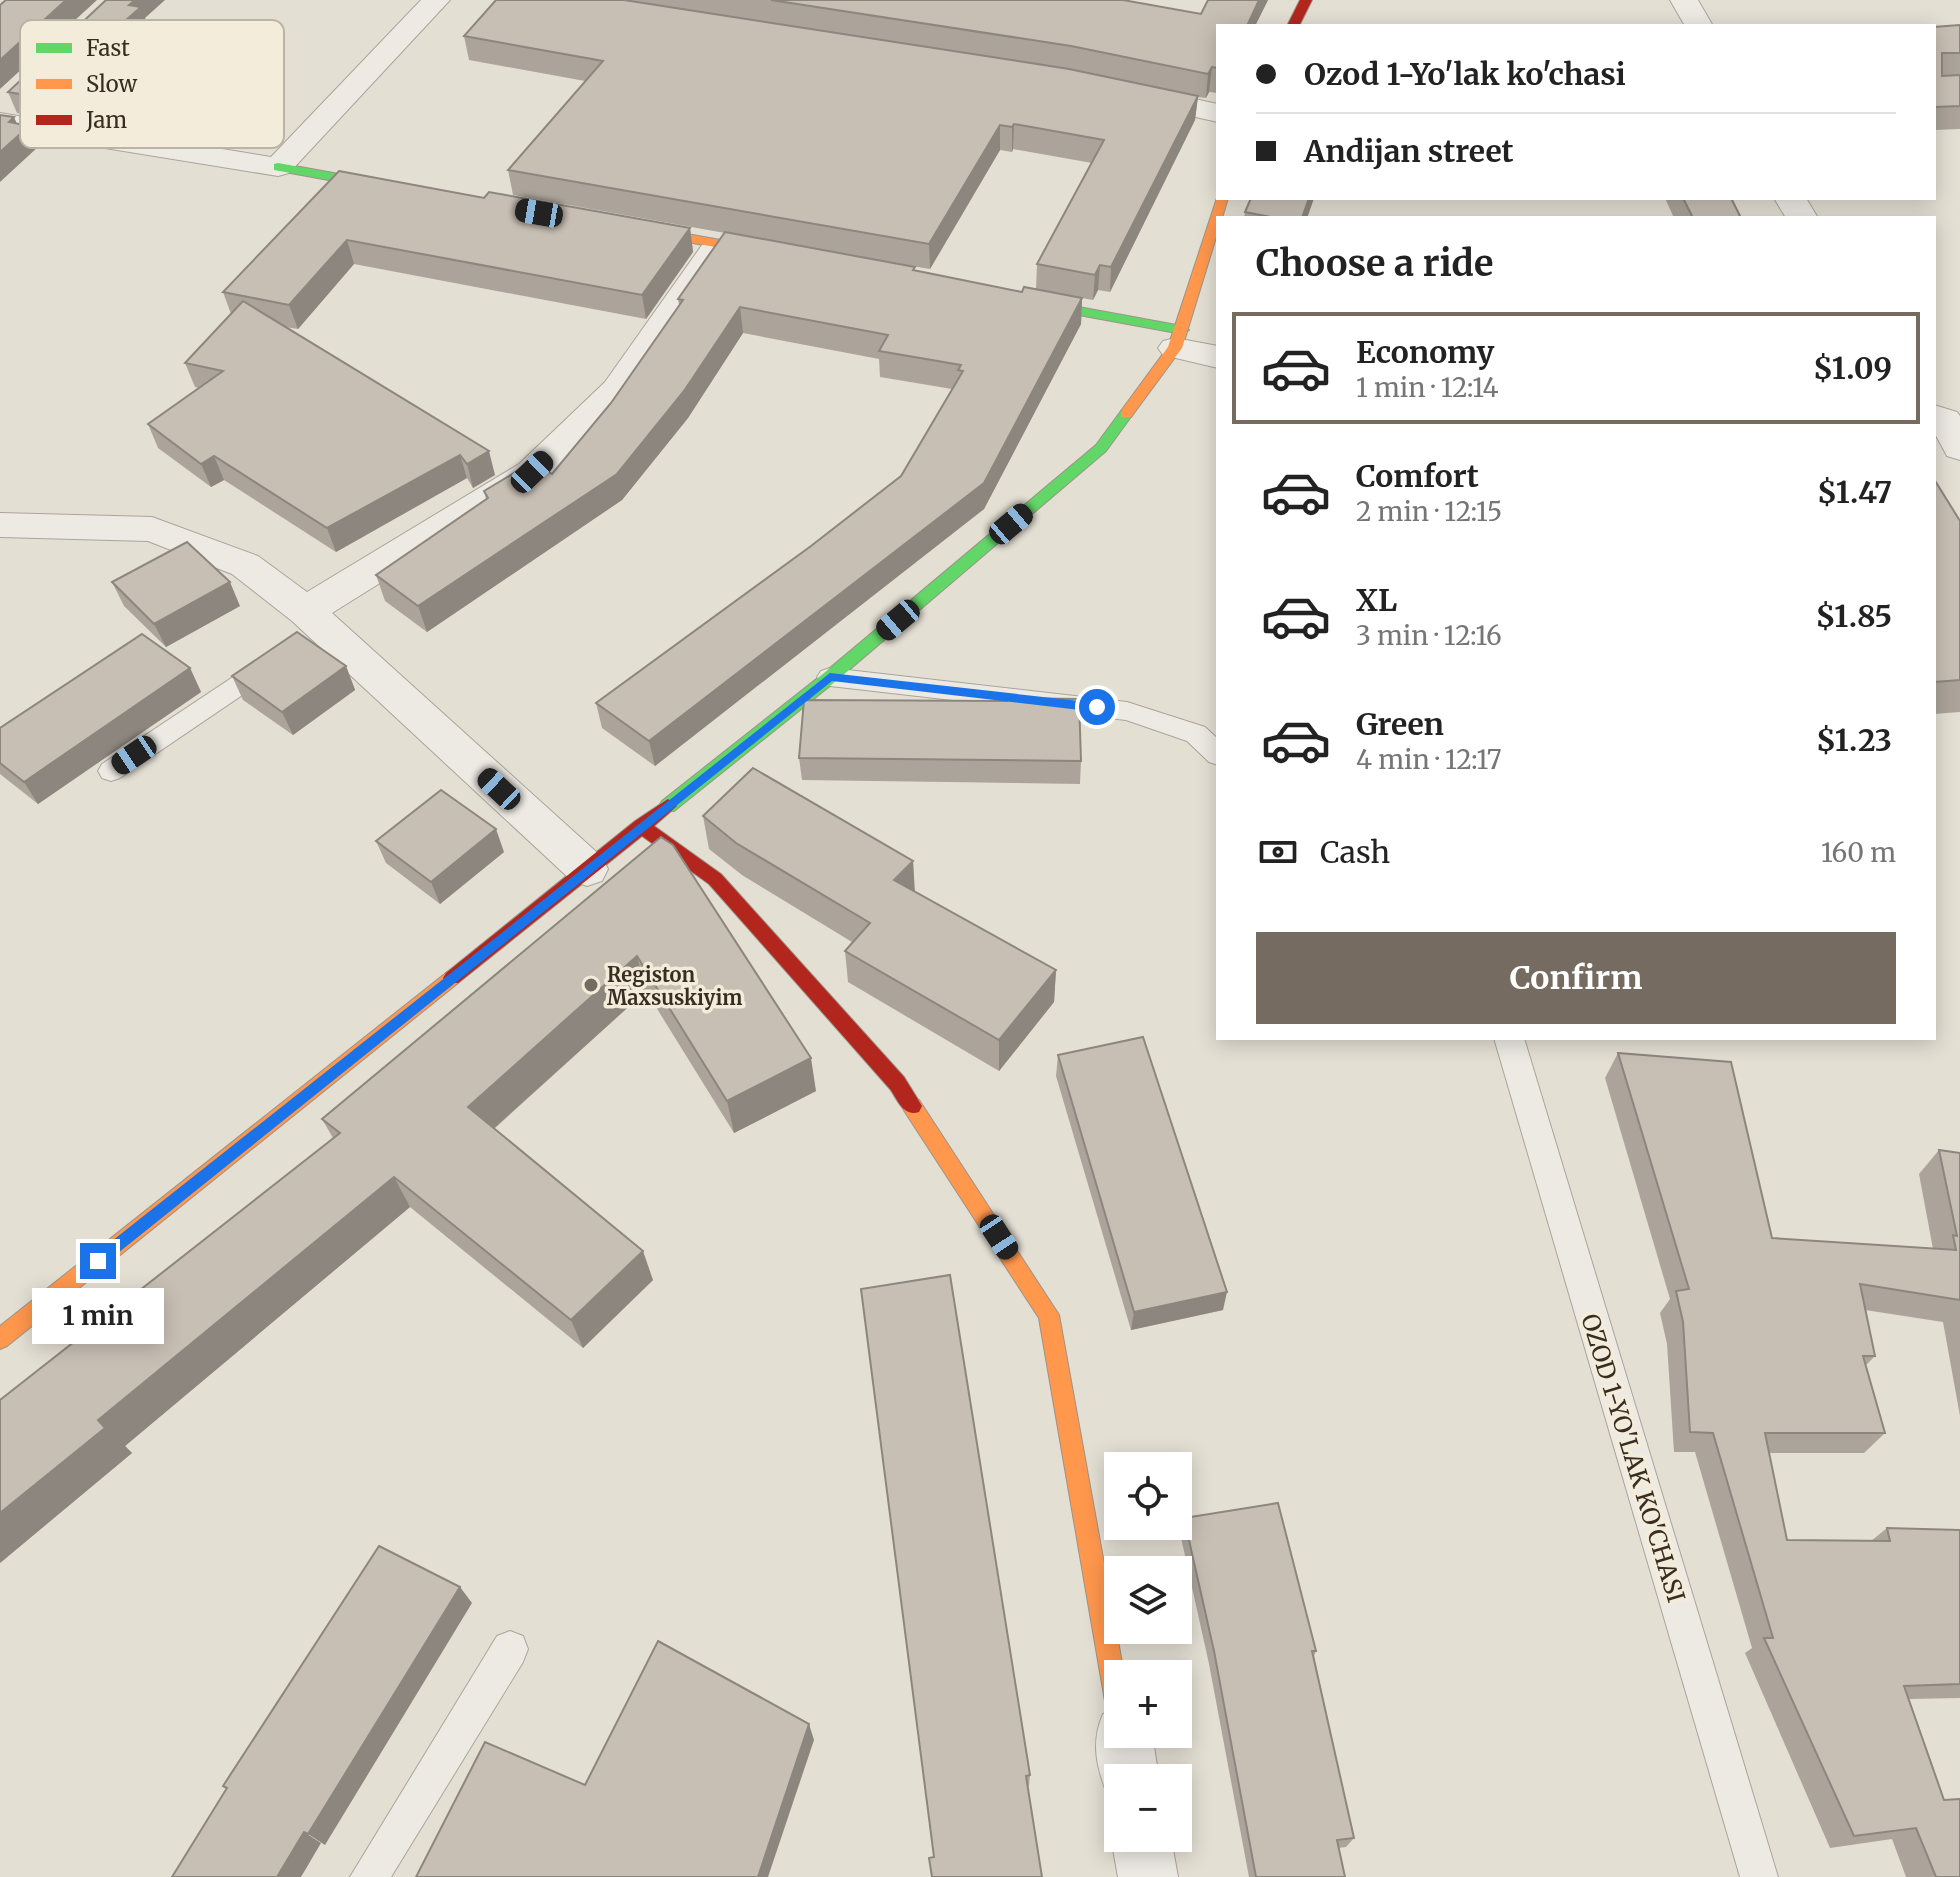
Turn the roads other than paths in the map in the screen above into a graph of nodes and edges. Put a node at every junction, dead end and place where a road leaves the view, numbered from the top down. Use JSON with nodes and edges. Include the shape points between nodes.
{"nodes":[{"id":1,"x":436,"y":0,"type":"edge"},
{"id":2,"x":1306,"y":0,"type":"edge"},
{"id":3,"x":1684,"y":0,"type":"edge"},
{"id":4,"x":1294,"y":24,"type":"edge"},
{"id":5,"x":1698,"y":24,"type":"edge"},
{"id":6,"x":1114,"y":91,"type":"edge"},
{"id":7,"x":1216,"y":113,"type":"edge"},
{"id":8,"x":187,"y":148,"type":"edge"},
{"id":9,"x":278,"y":167,"type":"junction"},
{"id":10,"x":417,"y":192,"type":"edge"},
{"id":11,"x":1216,"y":217,"type":"edge"},
{"id":12,"x":614,"y":226,"type":"edge"},
{"id":13,"x":719,"y":243,"type":"junction"},
{"id":14,"x":797,"y":258,"type":"edge"},
{"id":15,"x":1000,"y":296,"type":"edge"},
{"id":16,"x":1178,"y":339,"type":"junction"},
{"id":17,"x":1216,"y":356,"type":"edge"},
{"id":18,"x":0,"y":525,"type":"edge"},
{"id":19,"x":303,"y":635,"type":"junction"},
{"id":20,"x":830,"y":677,"type":"junction"},
{"id":21,"x":1216,"y":753,"type":"edge"},
{"id":22,"x":111,"y":771,"type":"dead end"},
{"id":23,"x":641,"y":826,"type":"junction"},
{"id":24,"x":587,"y":869,"type":"junction"},
{"id":25,"x":1510,"y":1040,"type":"edge"},
{"id":26,"x":0,"y":1339,"type":"edge"},
{"id":27,"x":510,"y":1649,"type":"dead end"},
{"id":28,"x":1110,"y":1660,"type":"edge"},
{"id":29,"x":1144,"y":1852,"type":"edge"},
{"id":30,"x":369,"y":1877,"type":"edge"},
{"id":31,"x":1148,"y":1877,"type":"edge"},
{"id":32,"x":1759,"y":1877,"type":"edge"}],
"edges":[{"from":1,"to":9,"type":"street"},
{"from":2,"to":4,"type":"street"},
{"from":3,"to":5,"type":"street"},
{"from":6,"to":7,"type":"street"},
{"from":8,"to":9,"type":"street"},
{"from":9,"to":10,"type":"street"},
{"from":11,"to":16,"type":"street"},
{"from":12,"to":13,"type":"street"},
{"from":13,"to":14,"type":"street"},
{"from":13,"to":19,"type":"street","via":[[617,390],[532,472]]},
{"from":15,"to":16,"type":"street"},
{"from":16,"to":17,"type":"street"},
{"from":16,"to":20,"type":"street","via":[[1101,448]]},
{"from":18,"to":19,"type":"street","via":[[152,529],[245,565]]},
{"from":19,"to":22,"type":"lane"},
{"from":19,"to":24,"type":"street"},
{"from":20,"to":21,"type":"lane","via":[[1127,711],[1196,734]]},
{"from":20,"to":23,"type":"street"},
{"from":23,"to":24,"type":"street"},
{"from":23,"to":28,"type":"street","via":[[715,879],[897,1083],[1049,1315]]},
{"from":24,"to":26,"type":"street"},
{"from":25,"to":32,"type":"lane","name":"OZOD 1-YO'LAK KO'CHASI"},
{"from":27,"to":30,"type":"lane"},
{"from":29,"to":31,"type":"street"}]}
